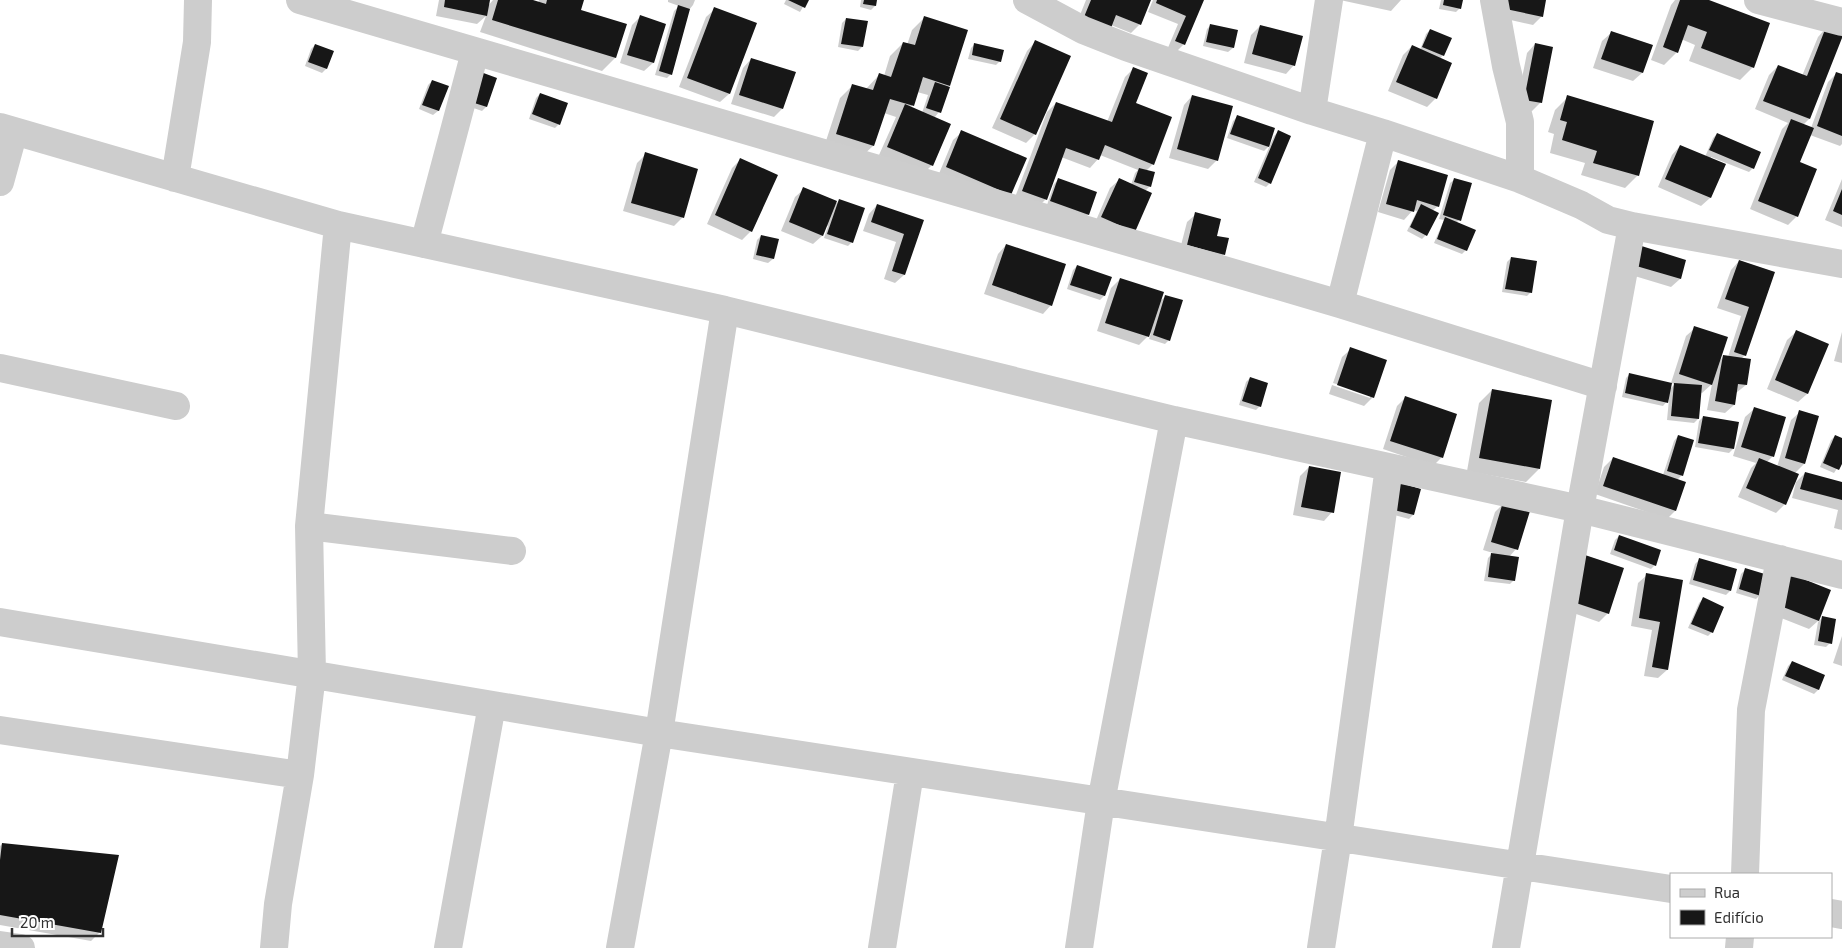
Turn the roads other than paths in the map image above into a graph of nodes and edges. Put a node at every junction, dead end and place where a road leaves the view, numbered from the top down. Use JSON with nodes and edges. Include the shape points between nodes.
{"nodes":[{"id":1,"x":198,"y":0,"type":"edge"},
{"id":2,"x":300,"y":0,"type":"edge"},
{"id":3,"x":1027,"y":0,"type":"edge"},
{"id":4,"x":1329,"y":0,"type":"edge"},
{"id":5,"x":1494,"y":0,"type":"edge"},
{"id":6,"x":1758,"y":0,"type":"edge"},
{"id":7,"x":1842,"y":22,"type":"edge"},
{"id":8,"x":475,"y":52,"type":"junction"},
{"id":9,"x":1312,"y":111,"type":"junction"},
{"id":10,"x":7,"y":129,"type":"edge"},
{"id":11,"x":1383,"y":133,"type":"junction"},
{"id":12,"x":175,"y":178,"type":"junction"},
{"id":13,"x":1520,"y":180,"type":"junction"},
{"id":14,"x":0,"y":182,"type":"edge"},
{"id":15,"x":338,"y":225,"type":"junction"},
{"id":16,"x":1632,"y":226,"type":"junction"},
{"id":17,"x":424,"y":244,"type":"junction"},
{"id":18,"x":1842,"y":264,"type":"edge"},
{"id":19,"x":1340,"y":304,"type":"junction"},
{"id":20,"x":725,"y":310,"type":"junction"},
{"id":21,"x":0,"y":368,"type":"edge"},
{"id":22,"x":1603,"y":386,"type":"junction"},
{"id":23,"x":176,"y":406,"type":"dead end"},
{"id":24,"x":1174,"y":420,"type":"junction"},
{"id":25,"x":1389,"y":467,"type":"junction"},
{"id":26,"x":1580,"y":509,"type":"junction"},
{"id":27,"x":309,"y":526,"type":"junction"},
{"id":28,"x":512,"y":551,"type":"dead end"},
{"id":29,"x":1780,"y":559,"type":"junction"},
{"id":30,"x":1842,"y":575,"type":"edge"},
{"id":31,"x":0,"y":622,"type":"edge"},
{"id":32,"x":312,"y":674,"type":"junction"},
{"id":33,"x":492,"y":705,"type":"junction"},
{"id":34,"x":0,"y":730,"type":"edge"},
{"id":35,"x":659,"y":734,"type":"junction"},
{"id":36,"x":910,"y":773,"type":"junction"},
{"id":37,"x":300,"y":775,"type":"junction"},
{"id":38,"x":1101,"y":802,"type":"junction"},
{"id":39,"x":1338,"y":838,"type":"junction"},
{"id":40,"x":1519,"y":866,"type":"junction"},
{"id":41,"x":1745,"y":873,"type":"edge"},
{"id":42,"x":1670,"y":889,"type":"edge"},
{"id":43,"x":0,"y":945,"type":"edge"},
{"id":44,"x":21,"y":948,"type":"edge"},
{"id":45,"x":274,"y":948,"type":"edge"},
{"id":46,"x":448,"y":948,"type":"edge"},
{"id":47,"x":620,"y":948,"type":"edge"},
{"id":48,"x":882,"y":948,"type":"edge"},
{"id":49,"x":1079,"y":948,"type":"edge"},
{"id":50,"x":1321,"y":948,"type":"edge"},
{"id":51,"x":1506,"y":948,"type":"edge"}],
"edges":[{"from":1,"to":12,"type":"street","via":[[197,42]]},
{"from":2,"to":8,"type":"street"},
{"from":3,"to":9,"type":"street","via":[[1083,30]]},
{"from":4,"to":9,"type":"street"},
{"from":5,"to":13,"type":"street","via":[[1520,122]]},
{"from":6,"to":7,"type":"street"},
{"from":8,"to":17,"type":"street"},
{"from":8,"to":19,"type":"street"},
{"from":9,"to":11,"type":"street"},
{"from":10,"to":12,"type":"street"},
{"from":10,"to":14,"type":"street"},
{"from":11,"to":13,"type":"street"},
{"from":11,"to":19,"type":"street"},
{"from":12,"to":15,"type":"street"},
{"from":13,"to":16,"type":"street","via":[[1608,220]]},
{"from":15,"to":17,"type":"street"},
{"from":15,"to":27,"type":"street"},
{"from":16,"to":18,"type":"street"},
{"from":16,"to":22,"type":"street"},
{"from":17,"to":20,"type":"street"},
{"from":19,"to":22,"type":"street"},
{"from":20,"to":24,"type":"street"},
{"from":20,"to":35,"type":"street"},
{"from":21,"to":23,"type":"street"},
{"from":22,"to":26,"type":"street"},
{"from":24,"to":25,"type":"street"},
{"from":24,"to":38,"type":"street"},
{"from":25,"to":26,"type":"street"},
{"from":25,"to":39,"type":"street"},
{"from":26,"to":29,"type":"street"},
{"from":26,"to":40,"type":"street"},
{"from":27,"to":28,"type":"street"},
{"from":27,"to":32,"type":"street"},
{"from":29,"to":30,"type":"street"},
{"from":29,"to":41,"type":"street","via":[[1751,710]]},
{"from":31,"to":32,"type":"street"},
{"from":32,"to":33,"type":"street"},
{"from":32,"to":37,"type":"street"},
{"from":33,"to":35,"type":"street"},
{"from":33,"to":46,"type":"street"},
{"from":34,"to":37,"type":"street"},
{"from":35,"to":36,"type":"street"},
{"from":35,"to":47,"type":"street"},
{"from":36,"to":38,"type":"street"},
{"from":36,"to":48,"type":"street"},
{"from":37,"to":45,"type":"street","via":[[278,904]]},
{"from":38,"to":39,"type":"street"},
{"from":38,"to":49,"type":"street"},
{"from":39,"to":40,"type":"street"},
{"from":39,"to":50,"type":"street"},
{"from":40,"to":42,"type":"street"},
{"from":40,"to":51,"type":"street"},
{"from":43,"to":44,"type":"street"}]}
